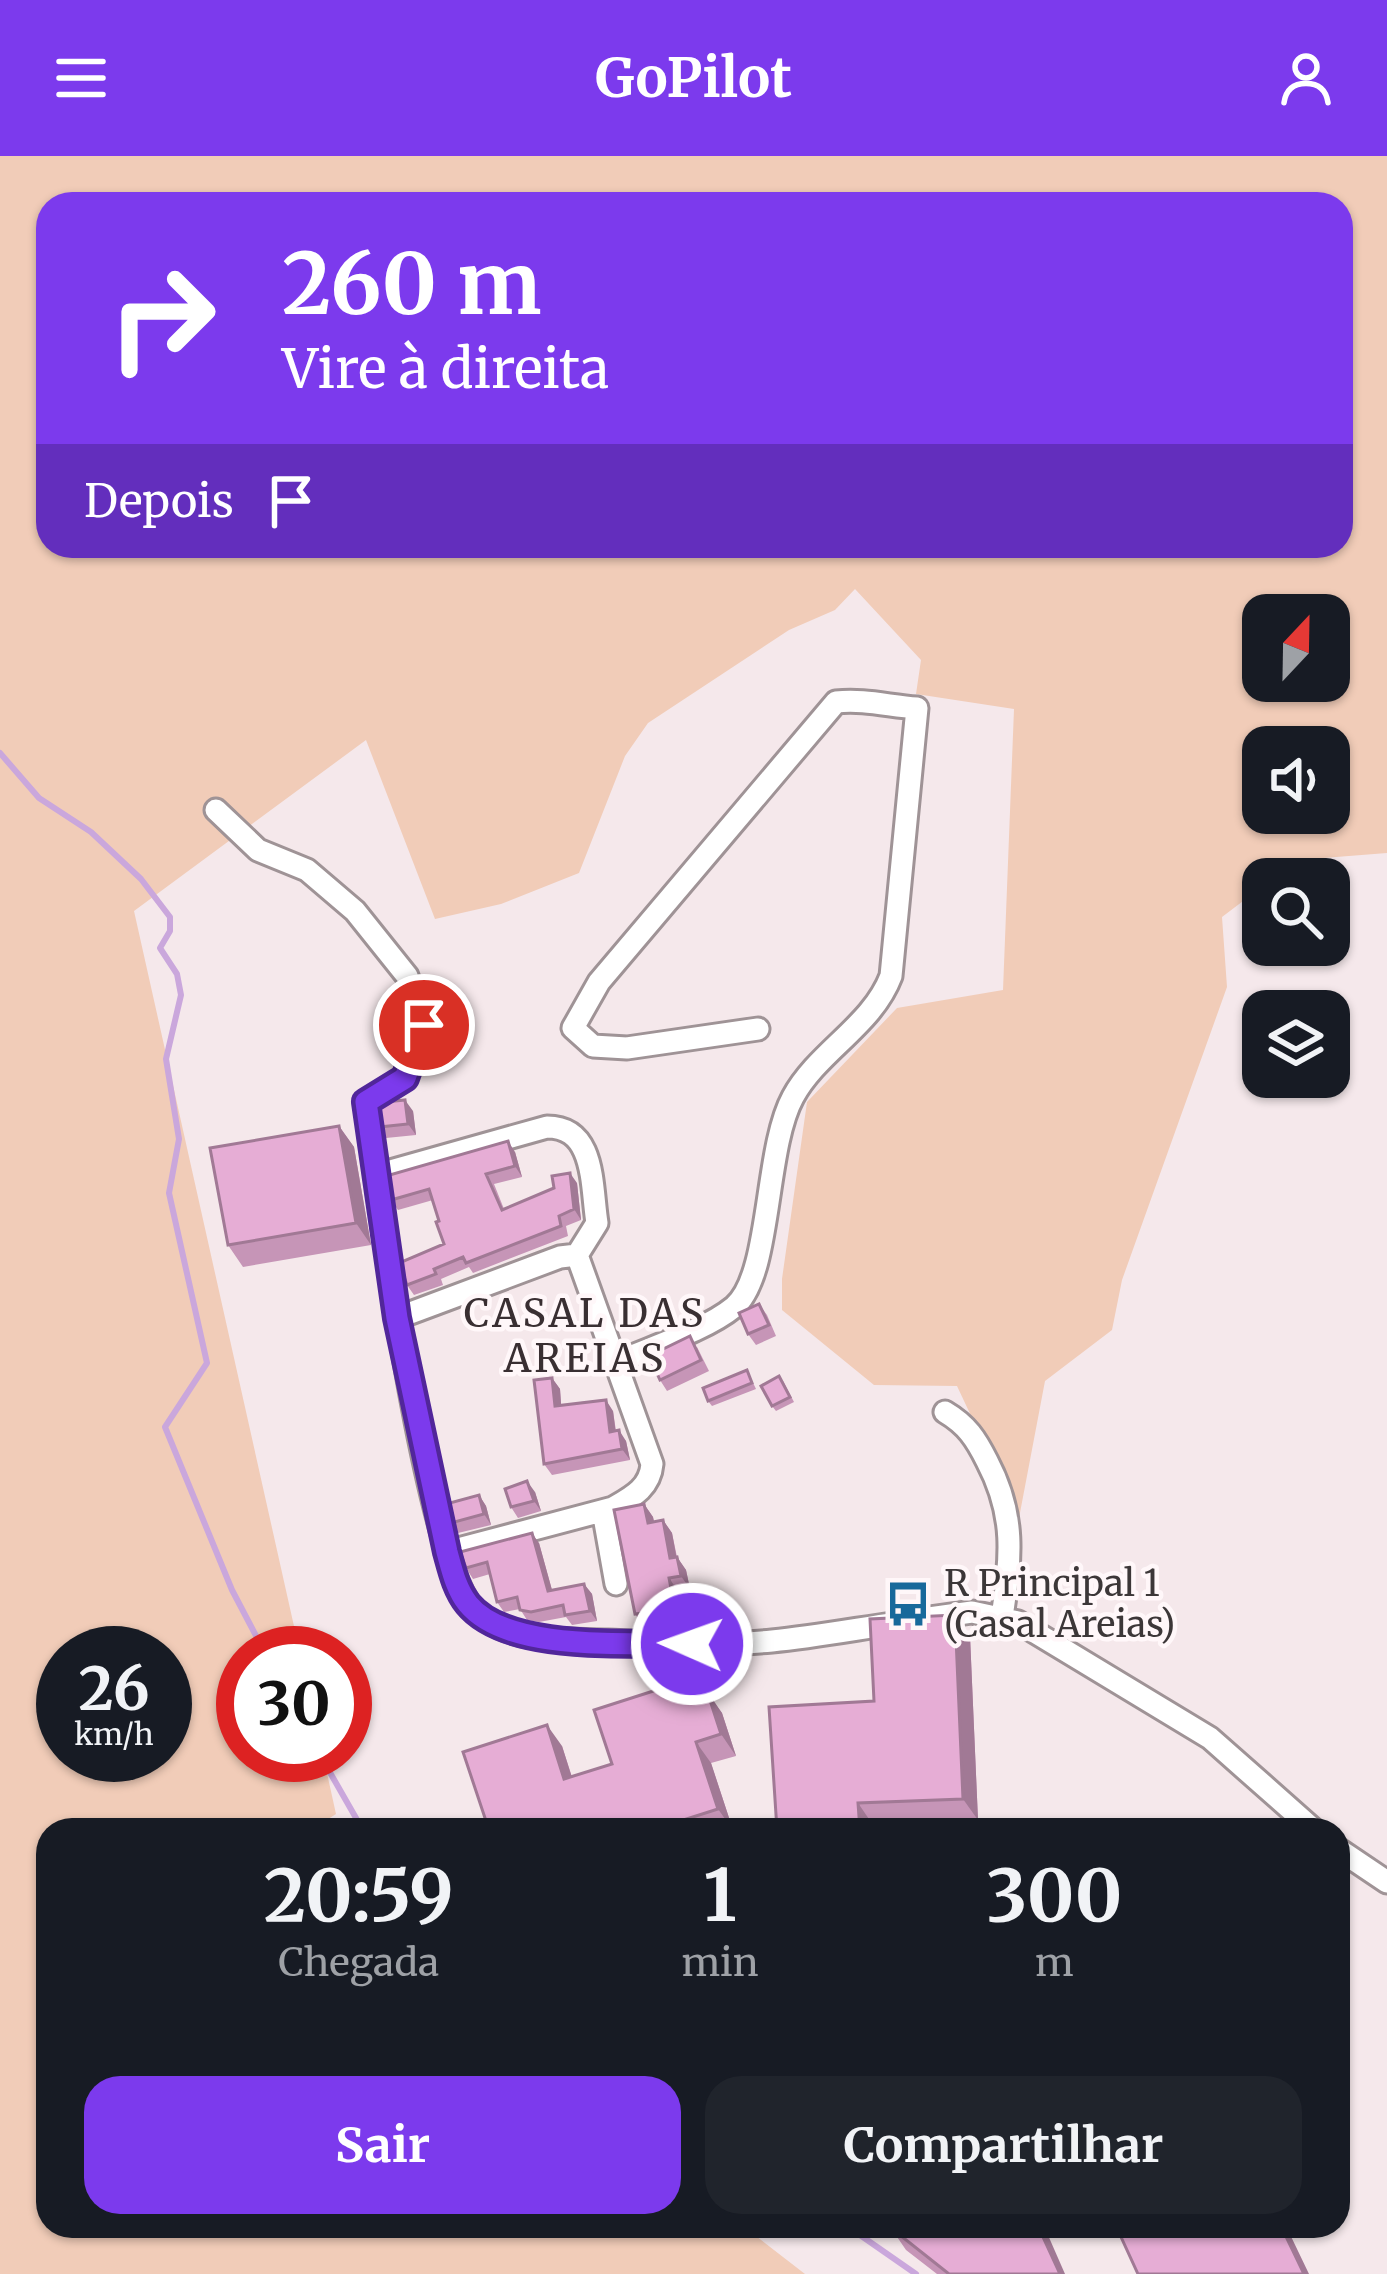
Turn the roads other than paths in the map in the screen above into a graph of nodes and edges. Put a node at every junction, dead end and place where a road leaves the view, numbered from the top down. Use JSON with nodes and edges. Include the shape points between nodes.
{"nodes":[{"id":1,"x":216,"y":810,"type":"dead end"},
{"id":2,"x":758,"y":1029,"type":"dead end"},
{"id":3,"x":376,"y":1174,"type":"junction"},
{"id":4,"x":577,"y":1255,"type":"junction"},
{"id":5,"x":397,"y":1318,"type":"junction"},
{"id":6,"x":618,"y":1362,"type":"junction"},
{"id":7,"x":945,"y":1412,"type":"dead end"},
{"id":8,"x":603,"y":1511,"type":"junction"},
{"id":9,"x":447,"y":1552,"type":"junction"},
{"id":10,"x":616,"y":1584,"type":"dead end"},
{"id":11,"x":1002,"y":1617,"type":"junction"},
{"id":12,"x":1300,"y":1818,"type":"edge"},
{"id":13,"x":1350,"y":1857,"type":"edge"},
{"id":14,"x":1387,"y":1882,"type":"edge"}],
"edges":[{"from":1,"to":3,"type":"street","via":[[258,850],[307,870],[356,911],[407,976],[424,1025],[405,1078],[366,1102]]},
{"from":2,"to":6,"type":"street","via":[[627,1048],[593,1046],[573,1028],[599,982],[836,702],[917,708],[891,976],[874,1007],[790,1102],[749,1290],[724,1315]]},
{"from":3,"to":4,"type":"street","via":[[547,1127],[570,1131],[584,1146],[597,1223]]},
{"from":3,"to":5,"type":"street"},
{"from":4,"to":5,"type":"street"},
{"from":4,"to":6,"type":"street"},
{"from":5,"to":9,"type":"street"},
{"from":6,"to":8,"type":"street","via":[[651,1471],[633,1496]]},
{"from":7,"to":11,"type":"street","via":[[974,1435],[1007,1505],[1011,1559]]},
{"from":8,"to":9,"type":"street"},
{"from":8,"to":10,"type":"street"},
{"from":9,"to":11,"type":"street","via":[[472,1609],[535,1638],[770,1641],[972,1612]]},
{"from":11,"to":12,"type":"street","via":[[1210,1738]]},
{"from":13,"to":14,"type":"street"}]}
